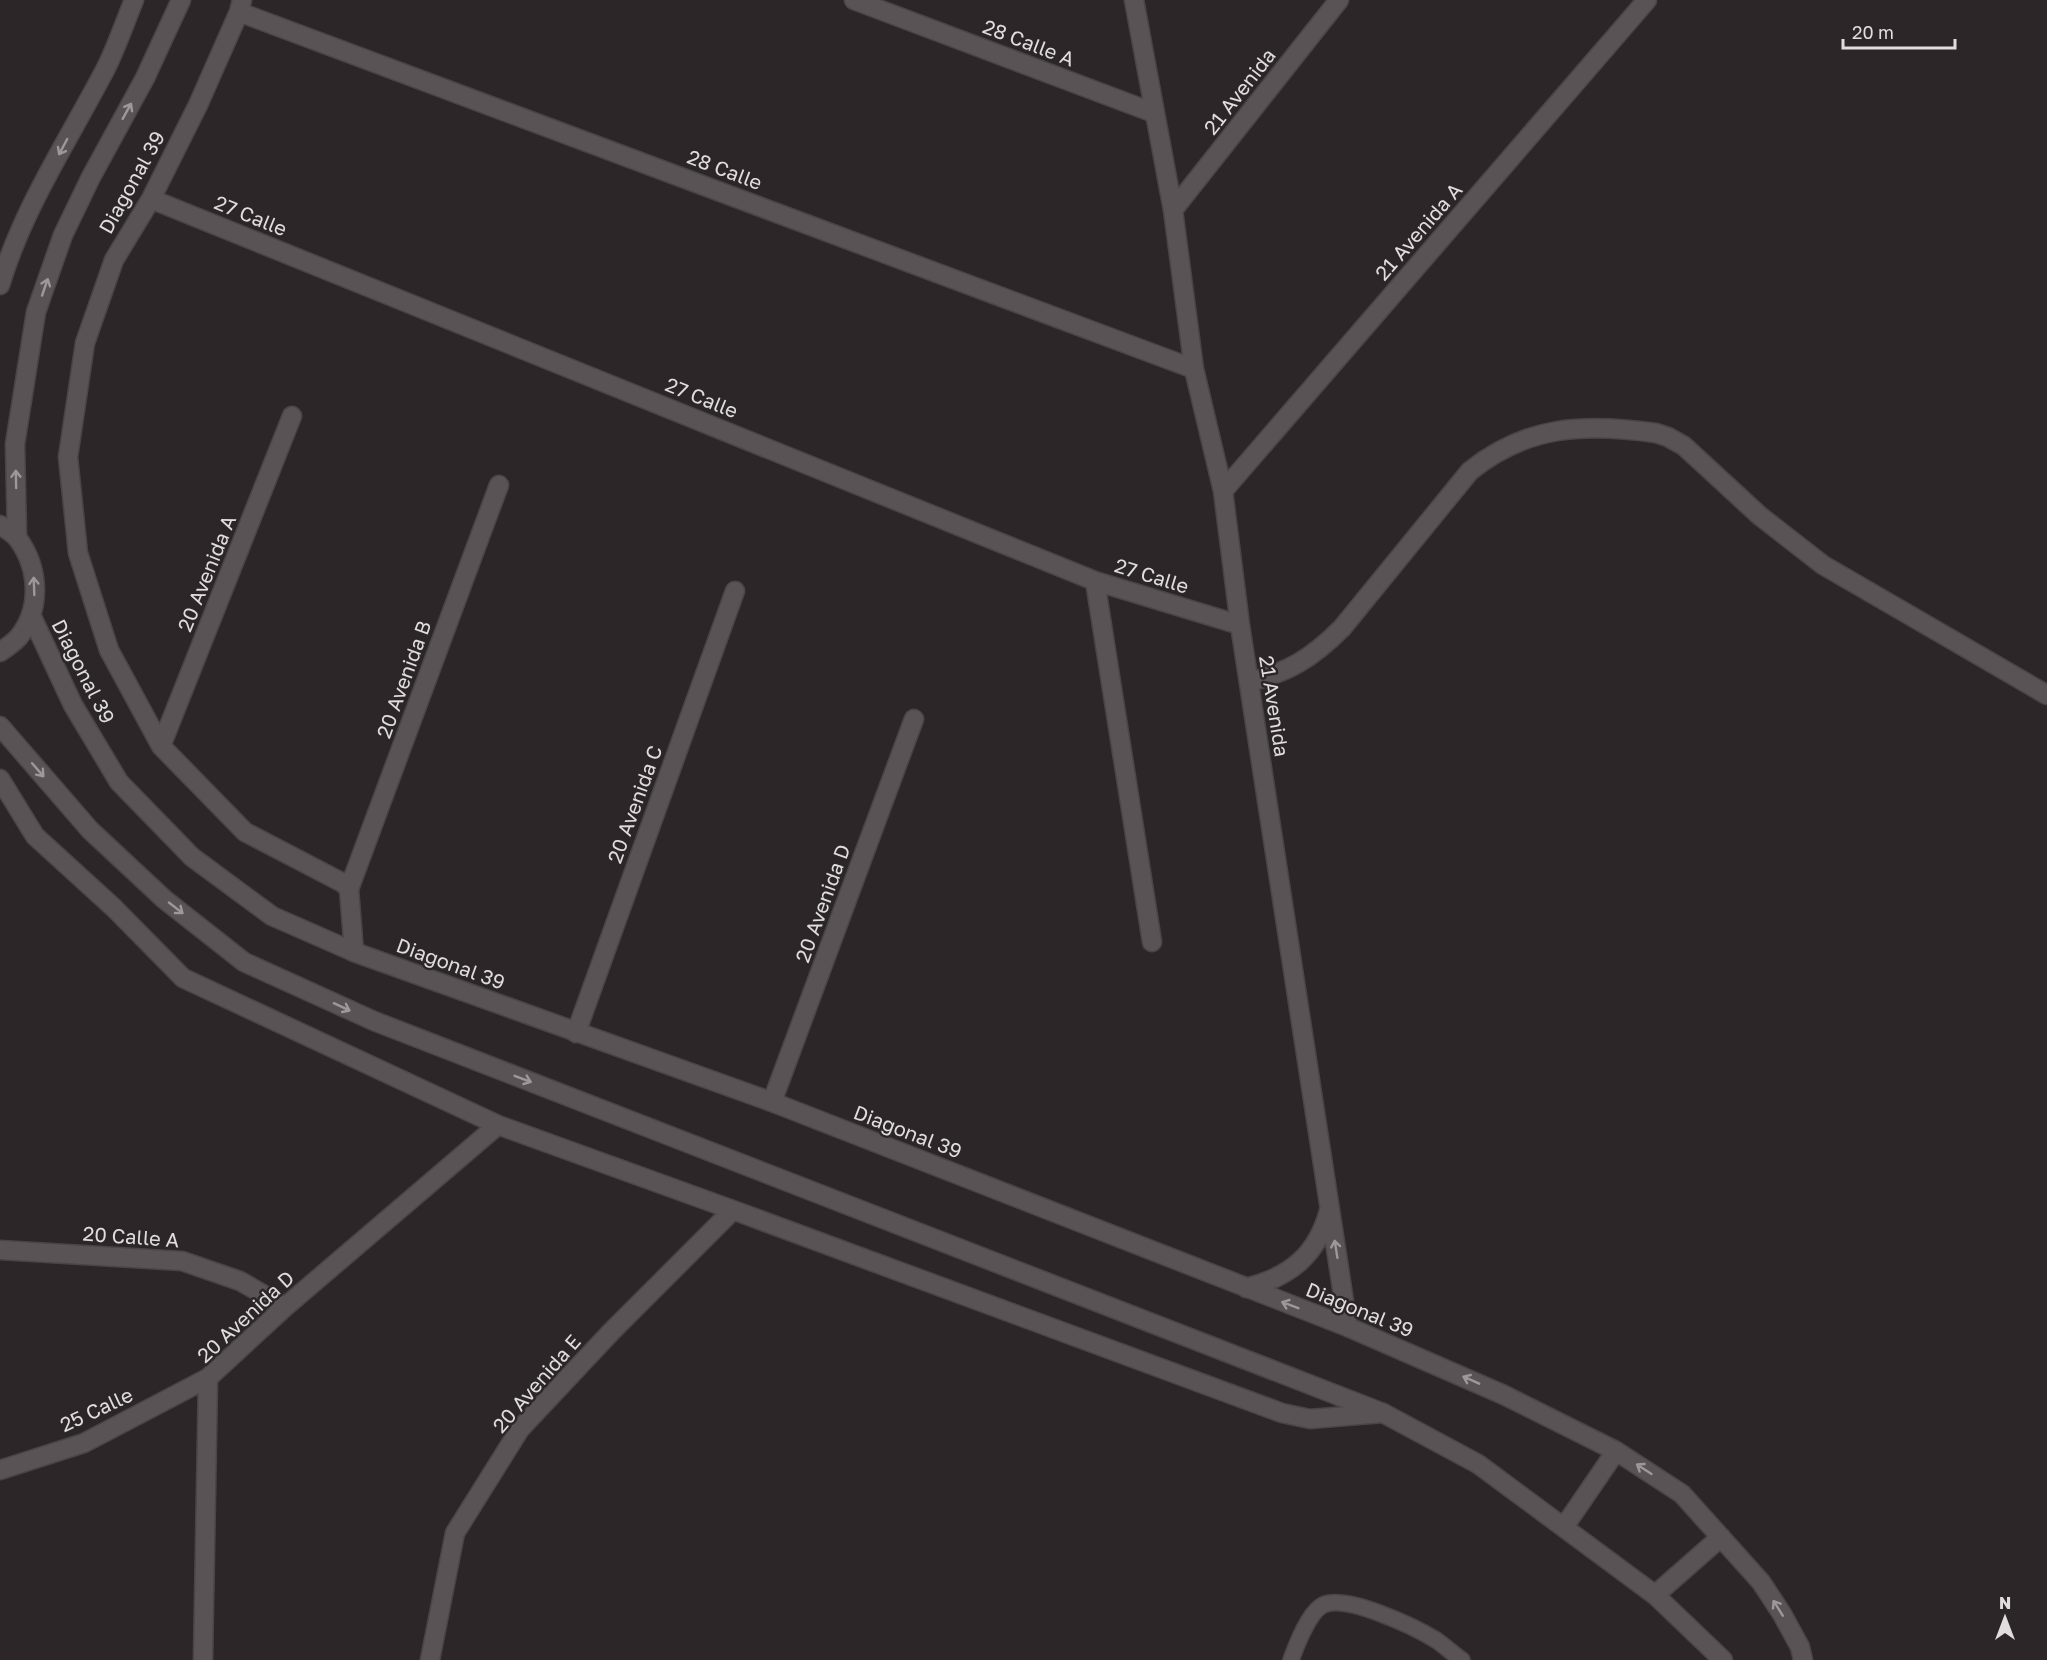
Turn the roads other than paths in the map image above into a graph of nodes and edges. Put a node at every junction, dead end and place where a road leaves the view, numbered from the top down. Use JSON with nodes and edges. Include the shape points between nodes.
{"nodes":[{"id":1,"x":134,"y":0,"type":"edge"},
{"id":2,"x":181,"y":0,"type":"edge"},
{"id":3,"x":854,"y":0,"type":"edge"},
{"id":4,"x":1134,"y":0,"type":"edge"},
{"id":5,"x":1339,"y":0,"type":"edge"},
{"id":6,"x":1647,"y":0,"type":"edge"},
{"id":7,"x":241,"y":6,"type":"edge"},
{"id":8,"x":1154,"y":113,"type":"junction"},
{"id":9,"x":151,"y":199,"type":"junction"},
{"id":10,"x":1173,"y":210,"type":"junction"},
{"id":11,"x":0,"y":285,"type":"edge"},
{"id":12,"x":1194,"y":369,"type":"junction"},
{"id":13,"x":292,"y":416,"type":"dead end"},
{"id":14,"x":499,"y":485,"type":"dead end"},
{"id":15,"x":1223,"y":491,"type":"junction"},
{"id":16,"x":0,"y":525,"type":"edge"},
{"id":17,"x":17,"y":537,"type":"junction"},
{"id":18,"x":1095,"y":581,"type":"junction"},
{"id":19,"x":735,"y":591,"type":"dead end"},
{"id":20,"x":31,"y":615,"type":"junction"},
{"id":21,"x":1240,"y":625,"type":"junction"},
{"id":22,"x":0,"y":652,"type":"edge"},
{"id":23,"x":1249,"y":682,"type":"junction"},
{"id":24,"x":2047,"y":695,"type":"edge"},
{"id":25,"x":914,"y":719,"type":"dead end"},
{"id":26,"x":0,"y":726,"type":"edge"},
{"id":27,"x":161,"y":746,"type":"junction"},
{"id":28,"x":0,"y":779,"type":"edge"},
{"id":29,"x":349,"y":889,"type":"junction"},
{"id":30,"x":1152,"y":942,"type":"dead end"},
{"id":31,"x":354,"y":952,"type":"junction"},
{"id":32,"x":576,"y":1033,"type":"junction"},
{"id":33,"x":772,"y":1102,"type":"junction"},
{"id":34,"x":498,"y":1125,"type":"junction"},
{"id":35,"x":1330,"y":1209,"type":"junction"},
{"id":36,"x":734,"y":1210,"type":"junction"},
{"id":37,"x":0,"y":1250,"type":"edge"},
{"id":38,"x":1246,"y":1288,"type":"junction"},
{"id":39,"x":285,"y":1307,"type":"junction"},
{"id":40,"x":1348,"y":1327,"type":"junction"},
{"id":41,"x":208,"y":1378,"type":"junction"},
{"id":42,"x":1383,"y":1413,"type":"junction"},
{"id":43,"x":1616,"y":1451,"type":"junction"},
{"id":44,"x":0,"y":1470,"type":"edge"},
{"id":45,"x":1564,"y":1527,"type":"junction"},
{"id":46,"x":1721,"y":1537,"type":"junction"},
{"id":47,"x":1655,"y":1595,"type":"junction"},
{"id":48,"x":203,"y":1660,"type":"edge"},
{"id":49,"x":430,"y":1660,"type":"edge"},
{"id":50,"x":1291,"y":1660,"type":"edge"},
{"id":51,"x":1462,"y":1660,"type":"edge"},
{"id":52,"x":1723,"y":1660,"type":"edge"},
{"id":53,"x":1803,"y":1660,"type":"edge"}],
"edges":[{"from":1,"to":11,"type":"street","one_way":true,"via":[[107,65],[10,252]]},
{"from":17,"to":2,"type":"street","name":"Diagonal 39","one_way":true,"via":[[15,444],[36,312],[63,235]]},
{"from":3,"to":8,"type":"street","name":"28 Calle A"},
{"from":4,"to":8,"type":"street","name":"21 Avenida"},
{"from":5,"to":10,"type":"street","name":"21 Avenida"},
{"from":6,"to":15,"type":"street","name":"21 Avenida A"},
{"from":7,"to":9,"type":"street","name":"Diagonal 39"},
{"from":7,"to":12,"type":"street","name":"28 Calle"},
{"from":8,"to":10,"type":"street","name":"21 Avenida"},
{"from":9,"to":18,"type":"street","name":"27 Calle"},
{"from":9,"to":27,"type":"street","name":"Diagonal 39","via":[[114,260],[85,343],[68,457],[78,553],[110,650]]},
{"from":10,"to":12,"type":"street","name":"21 Avenida"},
{"from":12,"to":15,"type":"street","name":"21 Avenida"},
{"from":13,"to":27,"type":"street","name":"20 Avenida A"},
{"from":14,"to":29,"type":"street","name":"20 Avenida B"},
{"from":15,"to":21,"type":"street","name":"21 Avenida"},
{"from":16,"to":17,"type":"street"},
{"from":20,"to":17,"type":"street","one_way":true,"via":[[36,588],[31,561]]},
{"from":18,"to":21,"type":"street","name":"27 Calle"},
{"from":18,"to":30,"type":"street"},
{"from":19,"to":32,"type":"street","name":"20 Avenida C"},
{"from":20,"to":22,"type":"street","via":[[18,638]]},
{"from":20,"to":31,"type":"street","name":"Diagonal 39","via":[[72,705],[119,782],[192,857],[272,916]]},
{"from":21,"to":23,"type":"street","name":"21 Avenida"},
{"from":23,"to":24,"type":"street","via":[[1290,669],[1321,649],[1470,471],[1526,438],[1578,428],[1656,433],[1684,446],[1760,516],[1823,565]]},
{"from":23,"to":35,"type":"street","name":"21 Avenida"},
{"from":25,"to":33,"type":"street","name":"20 Avenida D"},
{"from":26,"to":42,"type":"street","one_way":true,"via":[[90,830],[164,899],[244,962],[374,1022]]},
{"from":27,"to":29,"type":"street","name":"Diagonal 39","via":[[245,832]]},
{"from":28,"to":34,"type":"street","via":[[35,836],[183,978]]},
{"from":29,"to":31,"type":"street"},
{"from":31,"to":32,"type":"street","name":"Diagonal 39"},
{"from":32,"to":33,"type":"street","name":"Diagonal 39"},
{"from":33,"to":38,"type":"street","name":"Diagonal 39"},
{"from":34,"to":36,"type":"street"},
{"from":34,"to":39,"type":"street","name":"20 Avenida D"},
{"from":35,"to":38,"type":"street","name":"21 Avenida","via":[[1325,1226],[1305,1257],[1288,1272]]},
{"from":40,"to":35,"type":"street","name":"21 Avenida","one_way":true},
{"from":36,"to":42,"type":"street","via":[[1282,1413],[1310,1419]]},
{"from":36,"to":49,"type":"street","name":"20 Avenida E","via":[[611,1332],[520,1430],[454,1533]]},
{"from":37,"to":39,"type":"street","name":"20 Calle A","via":[[182,1261],[240,1281]]},
{"from":40,"to":38,"type":"street","name":"Diagonal 39","one_way":true},
{"from":39,"to":41,"type":"street","name":"20 Avenida D"},
{"from":43,"to":40,"type":"street","name":"Diagonal 39","one_way":true,"via":[[1504,1395]]},
{"from":41,"to":44,"type":"street","name":"25 Calle","via":[[84,1443]]},
{"from":41,"to":48,"type":"street","name":"20 Avenida D"},
{"from":42,"to":45,"type":"street","via":[[1478,1464]]},
{"from":43,"to":45,"type":"street"},
{"from":46,"to":43,"type":"street","name":"Diagonal 39","one_way":true,"via":[[1683,1494]]},
{"from":45,"to":47,"type":"street"},
{"from":46,"to":47,"type":"street"},
{"from":53,"to":46,"type":"street","name":"Diagonal 39","one_way":true,"via":[[1800,1647],[1761,1582]]},
{"from":47,"to":52,"type":"street"},
{"from":50,"to":51,"type":"lane","via":[[1313,1614],[1324,1605],[1345,1603],[1371,1610],[1435,1640]]}]}
